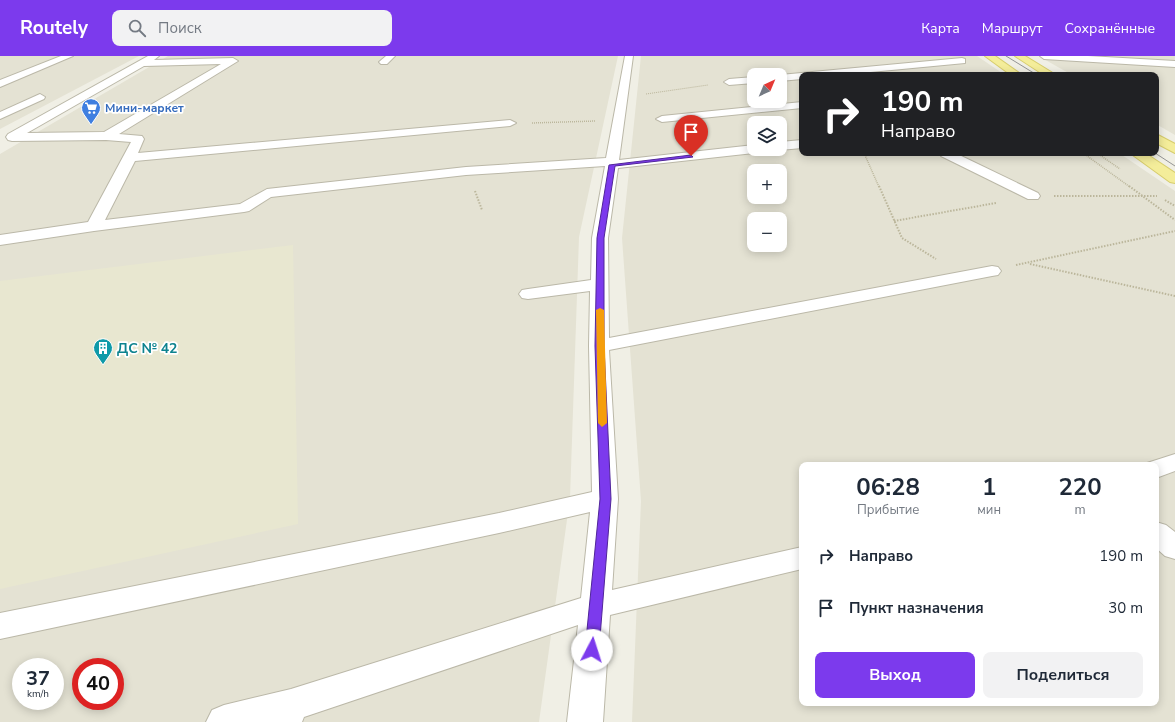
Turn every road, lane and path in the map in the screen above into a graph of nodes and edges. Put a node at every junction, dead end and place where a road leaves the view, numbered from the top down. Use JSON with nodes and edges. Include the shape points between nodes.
{"nodes":[{"id":1,"x":70,"y":56,"type":"edge"},
{"id":2,"x":155,"y":56,"type":"edge"},
{"id":3,"x":629,"y":56,"type":"edge"},
{"id":4,"x":989,"y":56,"type":"edge"},
{"id":5,"x":1019,"y":56,"type":"edge"},
{"id":6,"x":1044,"y":56,"type":"edge"},
{"id":7,"x":962,"y":61,"type":"dead end"},
{"id":8,"x":143,"y":63,"type":"junction"},
{"id":9,"x":1175,"y":64,"type":"edge"},
{"id":10,"x":841,"y":72,"type":"edge"},
{"id":11,"x":1013,"y":72,"type":"edge"},
{"id":12,"x":1046,"y":72,"type":"edge"},
{"id":13,"x":799,"y":76,"type":"edge"},
{"id":14,"x":787,"y":77,"type":"edge"},
{"id":15,"x":790,"y":77,"type":"junction"},
{"id":16,"x":747,"y":81,"type":"edge"},
{"id":17,"x":799,"y":81,"type":"edge"},
{"id":18,"x":729,"y":82,"type":"joint"},
{"id":19,"x":0,"y":84,"type":"edge"},
{"id":20,"x":40,"y":97,"type":"dead end"},
{"id":21,"x":623,"y":97,"type":"junction"},
{"id":22,"x":799,"y":105,"type":"edge"},
{"id":23,"x":0,"y":116,"type":"edge"},
{"id":24,"x":662,"y":119,"type":"dead end"},
{"id":25,"x":619,"y":121,"type":"junction"},
{"id":26,"x":510,"y":123,"type":"joint"},
{"id":27,"x":106,"y":136,"type":"junction"},
{"id":28,"x":12,"y":137,"type":"junction"},
{"id":29,"x":1159,"y":140,"type":"edge"},
{"id":30,"x":0,"y":144,"type":"edge"},
{"id":31,"x":799,"y":144,"type":"edge"},
{"id":32,"x":787,"y":145,"type":"edge"},
{"id":33,"x":1175,"y":149,"type":"edge"},
{"id":34,"x":747,"y":150,"type":"edge"},
{"id":35,"x":865,"y":156,"type":"edge"},
{"id":36,"x":951,"y":156,"type":"edge"},
{"id":37,"x":1087,"y":156,"type":"edge"},
{"id":38,"x":1141,"y":156,"type":"edge"},
{"id":39,"x":130,"y":158,"type":"junction"},
{"id":40,"x":612,"y":164,"type":"junction"},
{"id":41,"x":1175,"y":178,"type":"edge"},
{"id":42,"x":1033,"y":196,"type":"junction"},
{"id":43,"x":1142,"y":196,"type":"junction"},
{"id":44,"x":1160,"y":196,"type":"dead end"},
{"id":45,"x":1175,"y":220,"type":"edge"},
{"id":46,"x":894,"y":221,"type":"junction"},
{"id":47,"x":94,"y":226,"type":"junction"},
{"id":48,"x":1175,"y":231,"type":"edge"},
{"id":49,"x":0,"y":240,"type":"edge"},
{"id":50,"x":1027,"y":263,"type":"junction"},
{"id":51,"x":992,"y":271,"type":"joint"},
{"id":52,"x":964,"y":276,"type":"junction"},
{"id":53,"x":600,"y":284,"type":"junction"},
{"id":54,"x":528,"y":294,"type":"dead end"},
{"id":55,"x":1175,"y":296,"type":"edge"},
{"id":56,"x":600,"y":346,"type":"junction"},
{"id":57,"x":1175,"y":462,"type":"edge"},
{"id":58,"x":1159,"y":468,"type":"edge"},
{"id":59,"x":605,"y":499,"type":"junction"},
{"id":60,"x":1159,"y":535,"type":"edge"},
{"id":61,"x":1175,"y":548,"type":"edge"},
{"id":62,"x":799,"y":559,"type":"edge"},
{"id":63,"x":596,"y":606,"type":"junction"},
{"id":64,"x":0,"y":626,"type":"edge"},
{"id":65,"x":287,"y":714,"type":"edge"},
{"id":66,"x":224,"y":722,"type":"edge"},
{"id":67,"x":585,"y":722,"type":"edge"}],
"edges":[{"from":1,"to":19,"type":"street"},
{"from":2,"to":8,"type":"street"},
{"from":3,"to":21,"type":"street"},
{"from":4,"to":11,"type":"main road"},
{"from":5,"to":12,"type":"main road"},
{"from":6,"to":9,"type":"street"},
{"from":7,"to":10,"type":"street"},
{"from":8,"to":27,"type":"street","via":[[233,61]]},
{"from":8,"to":28,"type":"street"},
{"from":13,"to":15,"type":"street"},
{"from":14,"to":15,"type":"street"},
{"from":15,"to":17,"type":"street"},
{"from":16,"to":18,"type":"street"},
{"from":18,"to":21,"type":"path"},
{"from":20,"to":23,"type":"street"},
{"from":21,"to":25,"type":"street"},
{"from":22,"to":24,"type":"street"},
{"from":25,"to":26,"type":"path"},
{"from":25,"to":40,"type":"street"},
{"from":26,"to":39,"type":"street"},
{"from":27,"to":28,"type":"street"},
{"from":27,"to":39,"type":"street","via":[[138,139]]},
{"from":28,"to":30,"type":"street"},
{"from":29,"to":33,"type":"main road"},
{"from":31,"to":32,"type":"street"},
{"from":34,"to":40,"type":"street"},
{"from":35,"to":46,"type":"path"},
{"from":36,"to":42,"type":"street"},
{"from":37,"to":43,"type":"path"},
{"from":38,"to":41,"type":"main road"},
{"from":39,"to":47,"type":"street"},
{"from":40,"to":47,"type":"street","via":[[466,171],[267,193],[244,208]]},
{"from":40,"to":53,"type":"street","via":[[600,238]]},
{"from":42,"to":43,"type":"path"},
{"from":42,"to":46,"type":"path"},
{"from":43,"to":44,"type":"path"},
{"from":43,"to":45,"type":"path"},
{"from":46,"to":52,"type":"path","via":[[902,238]]},
{"from":47,"to":49,"type":"street"},
{"from":48,"to":50,"type":"path"},
{"from":50,"to":51,"type":"path"},
{"from":50,"to":55,"type":"path"},
{"from":51,"to":52,"type":"street"},
{"from":52,"to":56,"type":"street"},
{"from":53,"to":54,"type":"street"},
{"from":53,"to":56,"type":"street"},
{"from":56,"to":59,"type":"street"},
{"from":57,"to":58,"type":"street"},
{"from":59,"to":63,"type":"street"},
{"from":59,"to":64,"type":"street"},
{"from":60,"to":61,"type":"street"},
{"from":62,"to":63,"type":"street"},
{"from":63,"to":65,"type":"street"},
{"from":63,"to":67,"type":"street"},
{"from":65,"to":66,"type":"street"}]}
